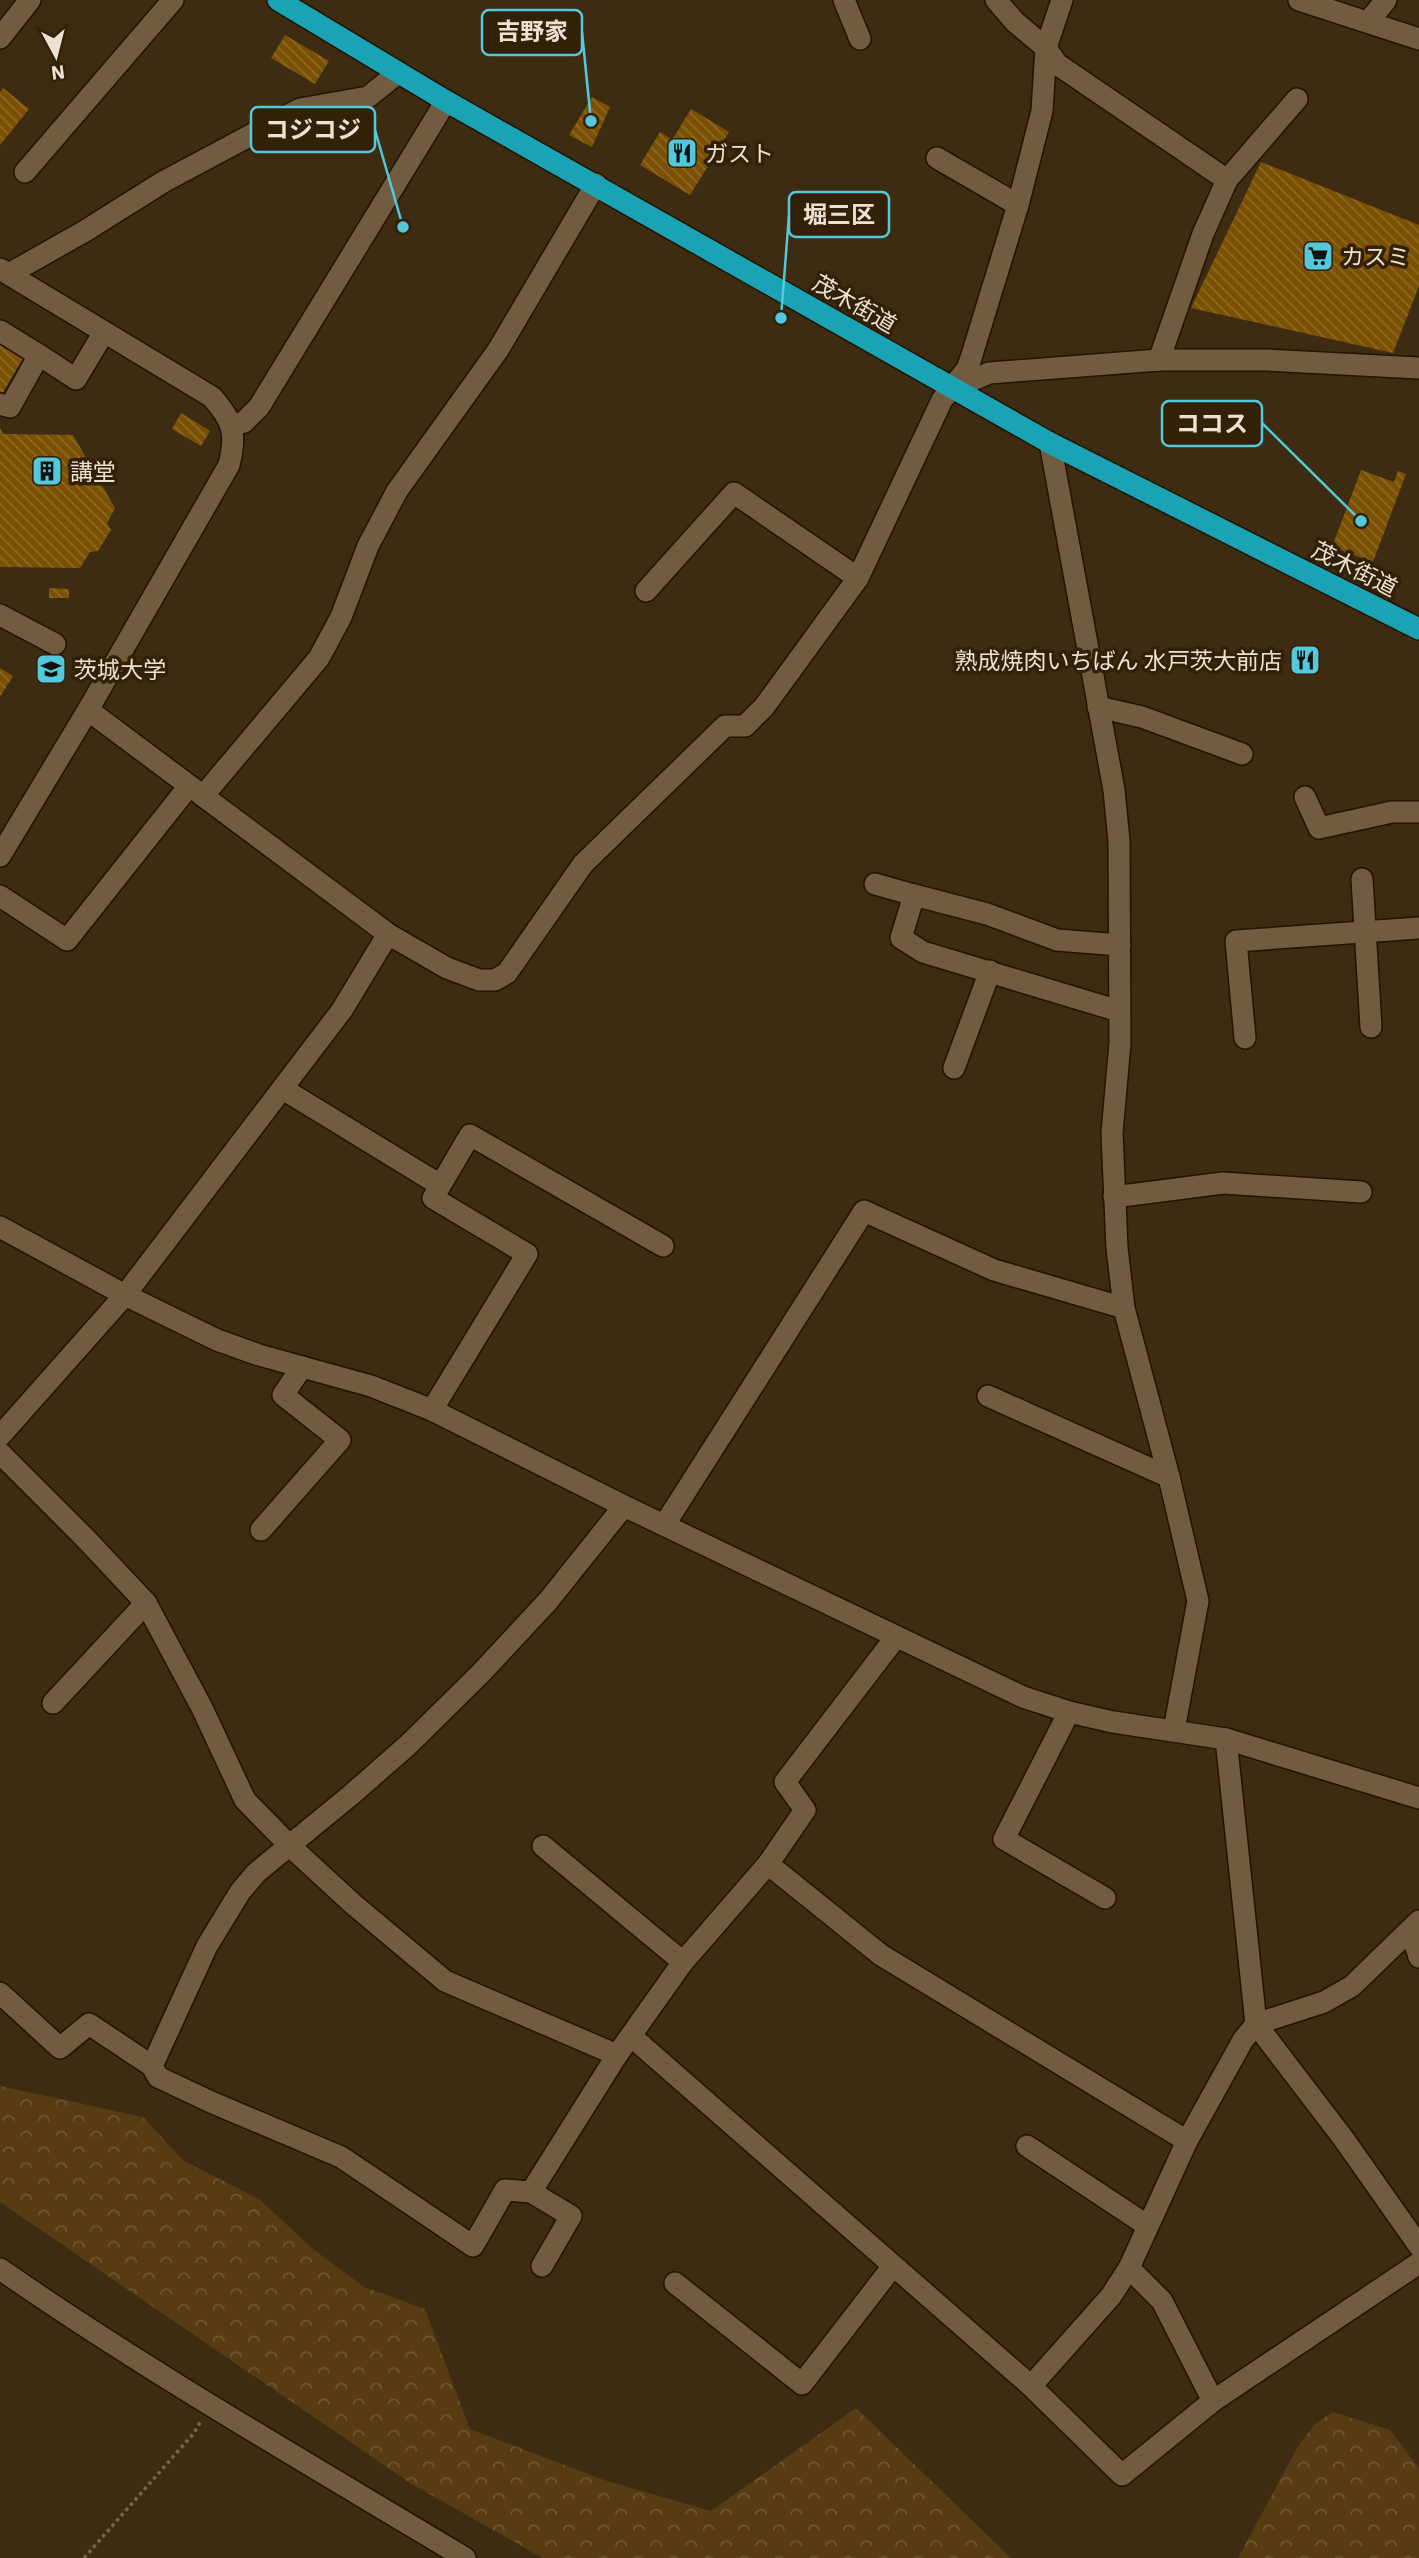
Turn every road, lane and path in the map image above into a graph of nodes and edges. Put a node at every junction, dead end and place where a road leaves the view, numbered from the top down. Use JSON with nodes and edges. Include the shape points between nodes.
{"nodes":[{"id":1,"x":30,"y":0,"type":"edge"},
{"id":2,"x":173,"y":0,"type":"edge"},
{"id":3,"x":278,"y":0,"type":"edge"},
{"id":4,"x":844,"y":0,"type":"edge"},
{"id":5,"x":996,"y":0,"type":"edge"},
{"id":6,"x":1062,"y":0,"type":"edge"},
{"id":7,"x":1299,"y":0,"type":"edge"},
{"id":8,"x":1386,"y":0,"type":"edge"},
{"id":9,"x":1368,"y":22,"type":"junction"},
{"id":10,"x":0,"y":38,"type":"edge"},
{"id":11,"x":860,"y":39,"type":"dead end"},
{"id":12,"x":1419,"y":39,"type":"edge"},
{"id":13,"x":1046,"y":48,"type":"junction"},
{"id":14,"x":398,"y":73,"type":"junction"},
{"id":15,"x":1297,"y":99,"type":"dead end"},
{"id":16,"x":446,"y":101,"type":"junction"},
{"id":17,"x":937,"y":158,"type":"dead end"},
{"id":18,"x":25,"y":172,"type":"dead end"},
{"id":19,"x":1227,"y":180,"type":"junction"},
{"id":20,"x":596,"y":184,"type":"junction"},
{"id":21,"x":1018,"y":205,"type":"junction"},
{"id":22,"x":4,"y":271,"type":"edge"},
{"id":23,"x":0,"y":331,"type":"edge"},
{"id":24,"x":104,"y":332,"type":"junction"},
{"id":25,"x":38,"y":355,"type":"junction"},
{"id":26,"x":1159,"y":359,"type":"junction"},
{"id":27,"x":1419,"y":368,"type":"edge"},
{"id":28,"x":952,"y":389,"type":"junction"},
{"id":29,"x":0,"y":404,"type":"edge"},
{"id":30,"x":232,"y":426,"type":"junction"},
{"id":31,"x":1049,"y":443,"type":"junction"},
{"id":32,"x":858,"y":578,"type":"junction"},
{"id":33,"x":646,"y":591,"type":"dead end"},
{"id":34,"x":0,"y":615,"type":"edge"},
{"id":35,"x":1419,"y":629,"type":"edge"},
{"id":36,"x":55,"y":644,"type":"dead end"},
{"id":37,"x":1098,"y":707,"type":"junction"},
{"id":38,"x":88,"y":710,"type":"junction"},
{"id":39,"x":1242,"y":754,"type":"dead end"},
{"id":40,"x":196,"y":791,"type":"junction"},
{"id":41,"x":1305,"y":797,"type":"dead end"},
{"id":42,"x":1419,"y":812,"type":"edge"},
{"id":43,"x":0,"y":856,"type":"edge"},
{"id":44,"x":1362,"y":879,"type":"dead end"},
{"id":45,"x":875,"y":884,"type":"dead end"},
{"id":46,"x":914,"y":895,"type":"junction"},
{"id":47,"x":0,"y":896,"type":"edge"},
{"id":48,"x":1419,"y":928,"type":"edge"},
{"id":49,"x":1364,"y":932,"type":"junction"},
{"id":50,"x":388,"y":933,"type":"junction"},
{"id":51,"x":1120,"y":945,"type":"junction"},
{"id":52,"x":990,"y":971,"type":"junction"},
{"id":53,"x":1119,"y":1011,"type":"junction"},
{"id":54,"x":1371,"y":1027,"type":"dead end"},
{"id":55,"x":1245,"y":1038,"type":"dead end"},
{"id":56,"x":954,"y":1068,"type":"dead end"},
{"id":57,"x":283,"y":1089,"type":"junction"},
{"id":58,"x":440,"y":1185,"type":"junction"},
{"id":59,"x":1361,"y":1192,"type":"dead end"},
{"id":60,"x":1114,"y":1197,"type":"junction"},
{"id":61,"x":0,"y":1227,"type":"edge"},
{"id":62,"x":663,"y":1246,"type":"dead end"},
{"id":63,"x":125,"y":1295,"type":"junction"},
{"id":64,"x":1125,"y":1308,"type":"junction"},
{"id":65,"x":302,"y":1367,"type":"junction"},
{"id":66,"x":988,"y":1396,"type":"dead end"},
{"id":67,"x":432,"y":1410,"type":"junction"},
{"id":68,"x":0,"y":1436,"type":"edge"},
{"id":69,"x":0,"y":1453,"type":"edge"},
{"id":70,"x":1169,"y":1477,"type":"junction"},
{"id":71,"x":624,"y":1506,"type":"junction"},
{"id":72,"x":665,"y":1524,"type":"junction"},
{"id":73,"x":261,"y":1530,"type":"dead end"},
{"id":74,"x":146,"y":1603,"type":"junction"},
{"id":75,"x":896,"y":1637,"type":"junction"},
{"id":76,"x":53,"y":1703,"type":"dead end"},
{"id":77,"x":1069,"y":1712,"type":"junction"},
{"id":78,"x":1174,"y":1730,"type":"junction"},
{"id":79,"x":1226,"y":1739,"type":"junction"},
{"id":80,"x":1419,"y":1798,"type":"edge"},
{"id":81,"x":290,"y":1846,"type":"junction"},
{"id":82,"x":543,"y":1846,"type":"dead end"},
{"id":83,"x":768,"y":1864,"type":"junction"},
{"id":84,"x":1105,"y":1898,"type":"dead end"},
{"id":85,"x":1415,"y":1926,"type":"edge"},
{"id":86,"x":1419,"y":1957,"type":"edge"},
{"id":87,"x":683,"y":1962,"type":"junction"},
{"id":88,"x":0,"y":1993,"type":"edge"},
{"id":89,"x":1256,"y":2024,"type":"junction"},
{"id":90,"x":631,"y":2036,"type":"junction"},
{"id":91,"x":617,"y":2055,"type":"junction"},
{"id":92,"x":152,"y":2066,"type":"junction"},
{"id":93,"x":1187,"y":2141,"type":"junction"},
{"id":94,"x":1027,"y":2146,"type":"dead end"},
{"id":95,"x":531,"y":2192,"type":"junction"},
{"id":96,"x":1148,"y":2225,"type":"junction"},
{"id":97,"x":1419,"y":2246,"type":"edge"},
{"id":98,"x":1419,"y":2263,"type":"edge"},
{"id":99,"x":542,"y":2266,"type":"dead end"},
{"id":100,"x":893,"y":2266,"type":"junction"},
{"id":101,"x":1129,"y":2267,"type":"junction"},
{"id":102,"x":0,"y":2269,"type":"edge"},
{"id":103,"x":675,"y":2283,"type":"dead end"},
{"id":104,"x":1031,"y":2386,"type":"junction"},
{"id":105,"x":1213,"y":2401,"type":"junction"},
{"id":106,"x":210,"y":2407,"type":"junction"},
{"id":107,"x":453,"y":2555,"type":"edge"},
{"id":108,"x":84,"y":2558,"type":"edge"}],
"edges":[{"from":1,"to":10,"type":"street"},
{"from":2,"to":18,"type":"street"},
{"from":3,"to":14,"type":"highway","name":"茂木街道"},
{"from":4,"to":11,"type":"street"},
{"from":5,"to":13,"type":"street"},
{"from":6,"to":13,"type":"street"},
{"from":7,"to":9,"type":"street"},
{"from":8,"to":9,"type":"street"},
{"from":9,"to":12,"type":"street"},
{"from":13,"to":19,"type":"street","via":[[1057,64]]},
{"from":13,"to":21,"type":"street","via":[[1042,111]]},
{"from":14,"to":16,"type":"highway","name":"茂木街道"},
{"from":14,"to":22,"type":"street","via":[[368,97],[300,109],[163,182],[85,231]]},
{"from":15,"to":19,"type":"street"},
{"from":16,"to":20,"type":"highway","name":"茂木街道"},
{"from":16,"to":30,"type":"street","via":[[259,407],[244,422]]},
{"from":17,"to":21,"type":"street"},
{"from":19,"to":26,"type":"street","via":[[1203,233]]},
{"from":20,"to":28,"type":"highway","name":"茂木街道"},
{"from":20,"to":40,"type":"street","via":[[498,350],[397,491],[319,658]]},
{"from":21,"to":28,"type":"street","via":[[971,358]]},
{"from":22,"to":24,"type":"street"},
{"from":23,"to":25,"type":"street"},
{"from":24,"to":25,"type":"street","via":[[76,379]]},
{"from":24,"to":30,"type":"street","via":[[212,397]]},
{"from":25,"to":29,"type":"street","via":[[10,407]]},
{"from":26,"to":27,"type":"street"},
{"from":26,"to":28,"type":"street","via":[[989,373]]},
{"from":28,"to":31,"type":"highway","name":"茂木街道"},
{"from":28,"to":32,"type":"street","via":[[942,400]]},
{"from":30,"to":38,"type":"street","via":[[229,465]]},
{"from":31,"to":35,"type":"highway","name":"茂木街道"},
{"from":31,"to":37,"type":"street"},
{"from":32,"to":33,"type":"street","via":[[734,493]]},
{"from":32,"to":50,"type":"street","via":[[746,726],[725,726],[583,864],[507,973],[495,980],[479,980],[447,968]]},
{"from":34,"to":36,"type":"street"},
{"from":37,"to":39,"type":"street","via":[[1142,717]]},
{"from":37,"to":51,"type":"street","via":[[1119,841]]},
{"from":38,"to":40,"type":"street"},
{"from":38,"to":43,"type":"street"},
{"from":40,"to":47,"type":"street","via":[[67,940]]},
{"from":40,"to":50,"type":"street"},
{"from":41,"to":42,"type":"street","via":[[1319,828],[1391,812]]},
{"from":44,"to":49,"type":"street"},
{"from":45,"to":46,"type":"street"},
{"from":46,"to":51,"type":"street","via":[[987,914],[1057,940]]},
{"from":46,"to":52,"type":"street","via":[[901,939],[923,952]]},
{"from":48,"to":49,"type":"street"},
{"from":49,"to":54,"type":"street"},
{"from":49,"to":55,"type":"street","via":[[1236,942]]},
{"from":50,"to":57,"type":"street","via":[[342,1010]]},
{"from":51,"to":53,"type":"street"},
{"from":52,"to":53,"type":"street"},
{"from":52,"to":56,"type":"street"},
{"from":53,"to":60,"type":"street","via":[[1112,1133]]},
{"from":57,"to":58,"type":"street"},
{"from":57,"to":63,"type":"street"},
{"from":58,"to":62,"type":"street","via":[[470,1135]]},
{"from":58,"to":67,"type":"street","via":[[433,1198],[527,1254]]},
{"from":59,"to":60,"type":"street","via":[[1223,1182]]},
{"from":60,"to":64,"type":"street"},
{"from":61,"to":63,"type":"street"},
{"from":63,"to":65,"type":"street","via":[[217,1340]]},
{"from":63,"to":68,"type":"street"},
{"from":64,"to":70,"type":"street"},
{"from":64,"to":72,"type":"street","via":[[994,1270],[864,1211]]},
{"from":65,"to":67,"type":"street","via":[[371,1386]]},
{"from":65,"to":73,"type":"street","via":[[283,1395],[340,1440]]},
{"from":66,"to":70,"type":"street"},
{"from":67,"to":71,"type":"street"},
{"from":69,"to":74,"type":"street"},
{"from":70,"to":78,"type":"street","via":[[1198,1601]]},
{"from":71,"to":72,"type":"street"},
{"from":71,"to":81,"type":"street","via":[[548,1601],[481,1673],[408,1745]]},
{"from":72,"to":75,"type":"street"},
{"from":74,"to":76,"type":"street"},
{"from":74,"to":81,"type":"street","via":[[245,1800]]},
{"from":75,"to":77,"type":"street","via":[[1023,1697]]},
{"from":75,"to":83,"type":"street","via":[[785,1782],[804,1810]]},
{"from":77,"to":78,"type":"street"},
{"from":77,"to":84,"type":"street","via":[[1004,1839]]},
{"from":78,"to":79,"type":"street"},
{"from":79,"to":80,"type":"street"},
{"from":79,"to":89,"type":"street"},
{"from":81,"to":91,"type":"street","via":[[445,1981]]},
{"from":81,"to":92,"type":"street","via":[[240,1892],[207,1946]]},
{"from":82,"to":87,"type":"street"},
{"from":83,"to":87,"type":"street"},
{"from":83,"to":93,"type":"street","via":[[881,1955]]},
{"from":85,"to":86,"type":"street"},
{"from":85,"to":89,"type":"street","via":[[1352,1986],[1324,2002]]},
{"from":87,"to":90,"type":"street"},
{"from":88,"to":92,"type":"street","via":[[60,2048],[89,2024]]},
{"from":89,"to":93,"type":"street"},
{"from":89,"to":97,"type":"street"},
{"from":90,"to":91,"type":"street"},
{"from":90,"to":100,"type":"street"},
{"from":91,"to":95,"type":"street"},
{"from":92,"to":95,"type":"street","via":[[158,2077],[341,2157],[473,2246],[505,2190]]},
{"from":93,"to":96,"type":"street"},
{"from":94,"to":96,"type":"street"},
{"from":95,"to":99,"type":"street","via":[[571,2216]]},
{"from":96,"to":101,"type":"street"},
{"from":98,"to":105,"type":"street"},
{"from":100,"to":103,"type":"street","via":[[802,2384]]},
{"from":100,"to":104,"type":"street"},
{"from":101,"to":104,"type":"street","via":[[1111,2296]]},
{"from":101,"to":105,"type":"street","via":[[1162,2301]]},
{"from":102,"to":106,"type":"street"},
{"from":104,"to":105,"type":"street","via":[[1122,2475]]},
{"from":106,"to":107,"type":"street"},
{"from":106,"to":108,"type":"path","via":[[194,2433]]}]}
